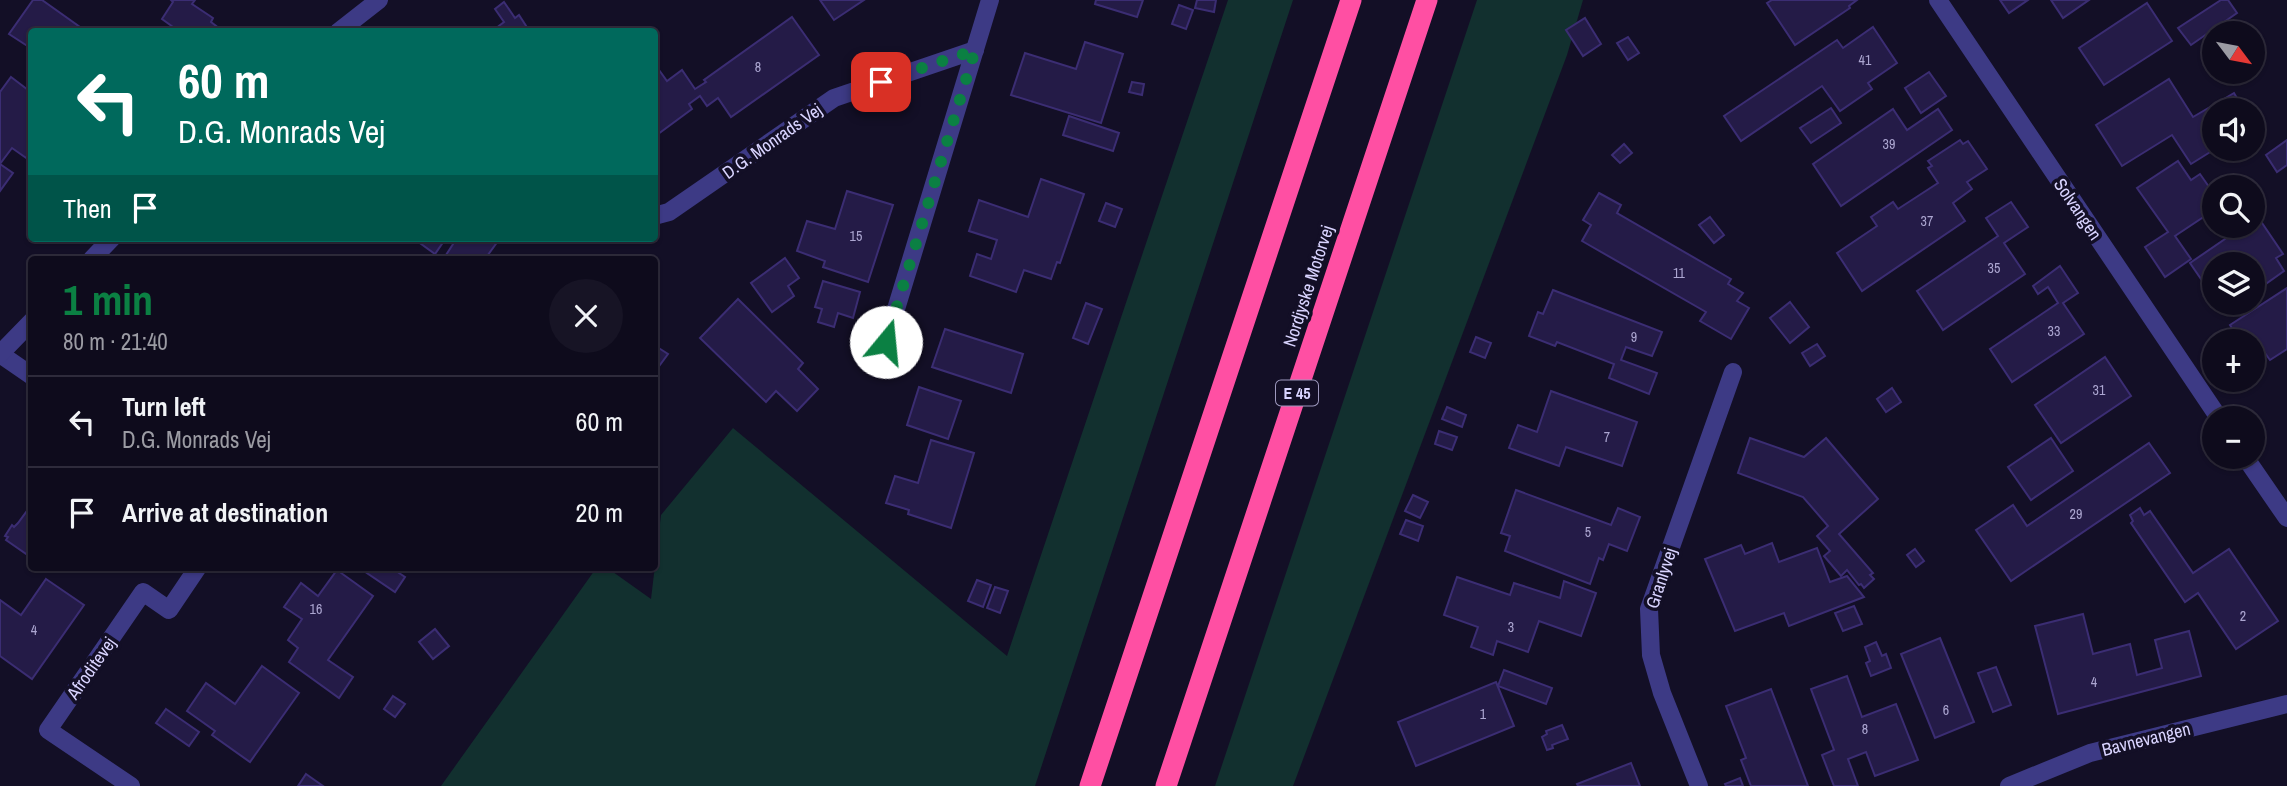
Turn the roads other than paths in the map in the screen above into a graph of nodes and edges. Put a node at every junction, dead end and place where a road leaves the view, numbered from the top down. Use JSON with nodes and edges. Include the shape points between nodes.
{"nodes":[{"id":1,"x":379,"y":0,"type":"edge"},
{"id":2,"x":990,"y":0,"type":"edge"},
{"id":3,"x":1351,"y":0,"type":"edge"},
{"id":4,"x":1427,"y":0,"type":"edge"},
{"id":5,"x":1938,"y":0,"type":"edge"},
{"id":6,"x":343,"y":28,"type":"edge"},
{"id":7,"x":975,"y":50,"type":"junction"},
{"id":8,"x":658,"y":215,"type":"edge"},
{"id":9,"x":108,"y":242,"type":"edge"},
{"id":10,"x":95,"y":256,"type":"edge"},
{"id":11,"x":28,"y":325,"type":"edge"},
{"id":12,"x":886,"y":342,"type":"dead end"},
{"id":13,"x":0,"y":354,"type":"edge"},
{"id":14,"x":1733,"y":372,"type":"dead end"},
{"id":15,"x":28,"y":373,"type":"edge"},
{"id":16,"x":2211,"y":406,"type":"edge"},
{"id":17,"x":2253,"y":469,"type":"edge"},
{"id":18,"x":2287,"y":518,"type":"edge"},
{"id":19,"x":195,"y":571,"type":"edge"},
{"id":20,"x":2287,"y":704,"type":"edge"},
{"id":21,"x":131,"y":786,"type":"edge"},
{"id":22,"x":1090,"y":786,"type":"edge"},
{"id":23,"x":1166,"y":786,"type":"edge"},
{"id":24,"x":1699,"y":786,"type":"edge"},
{"id":25,"x":2009,"y":786,"type":"edge"}],
"edges":[{"from":1,"to":6,"type":"street"},
{"from":2,"to":7,"type":"street"},
{"from":3,"to":22,"type":"highway"},
{"from":4,"to":23,"type":"highway","name":"Nordjyske Motorvej","number":"E 45"},
{"from":5,"to":16,"type":"street","name":"Solvangen"},
{"from":7,"to":8,"type":"street","name":"D.G. Monrads Vej","via":[[834,98]]},
{"from":7,"to":12,"type":"street"},
{"from":9,"to":10,"type":"street"},
{"from":11,"to":13,"type":"street"},
{"from":13,"to":15,"type":"street"},
{"from":14,"to":24,"type":"street","name":"Granlyvej","via":[[1649,609],[1651,655]]},
{"from":17,"to":18,"type":"street"},
{"from":19,"to":21,"type":"street","name":"Afroditevej","via":[[169,610],[143,592],[48,730]]},
{"from":20,"to":25,"type":"street","name":"Bavnevangen","via":[[2090,753]]}]}
